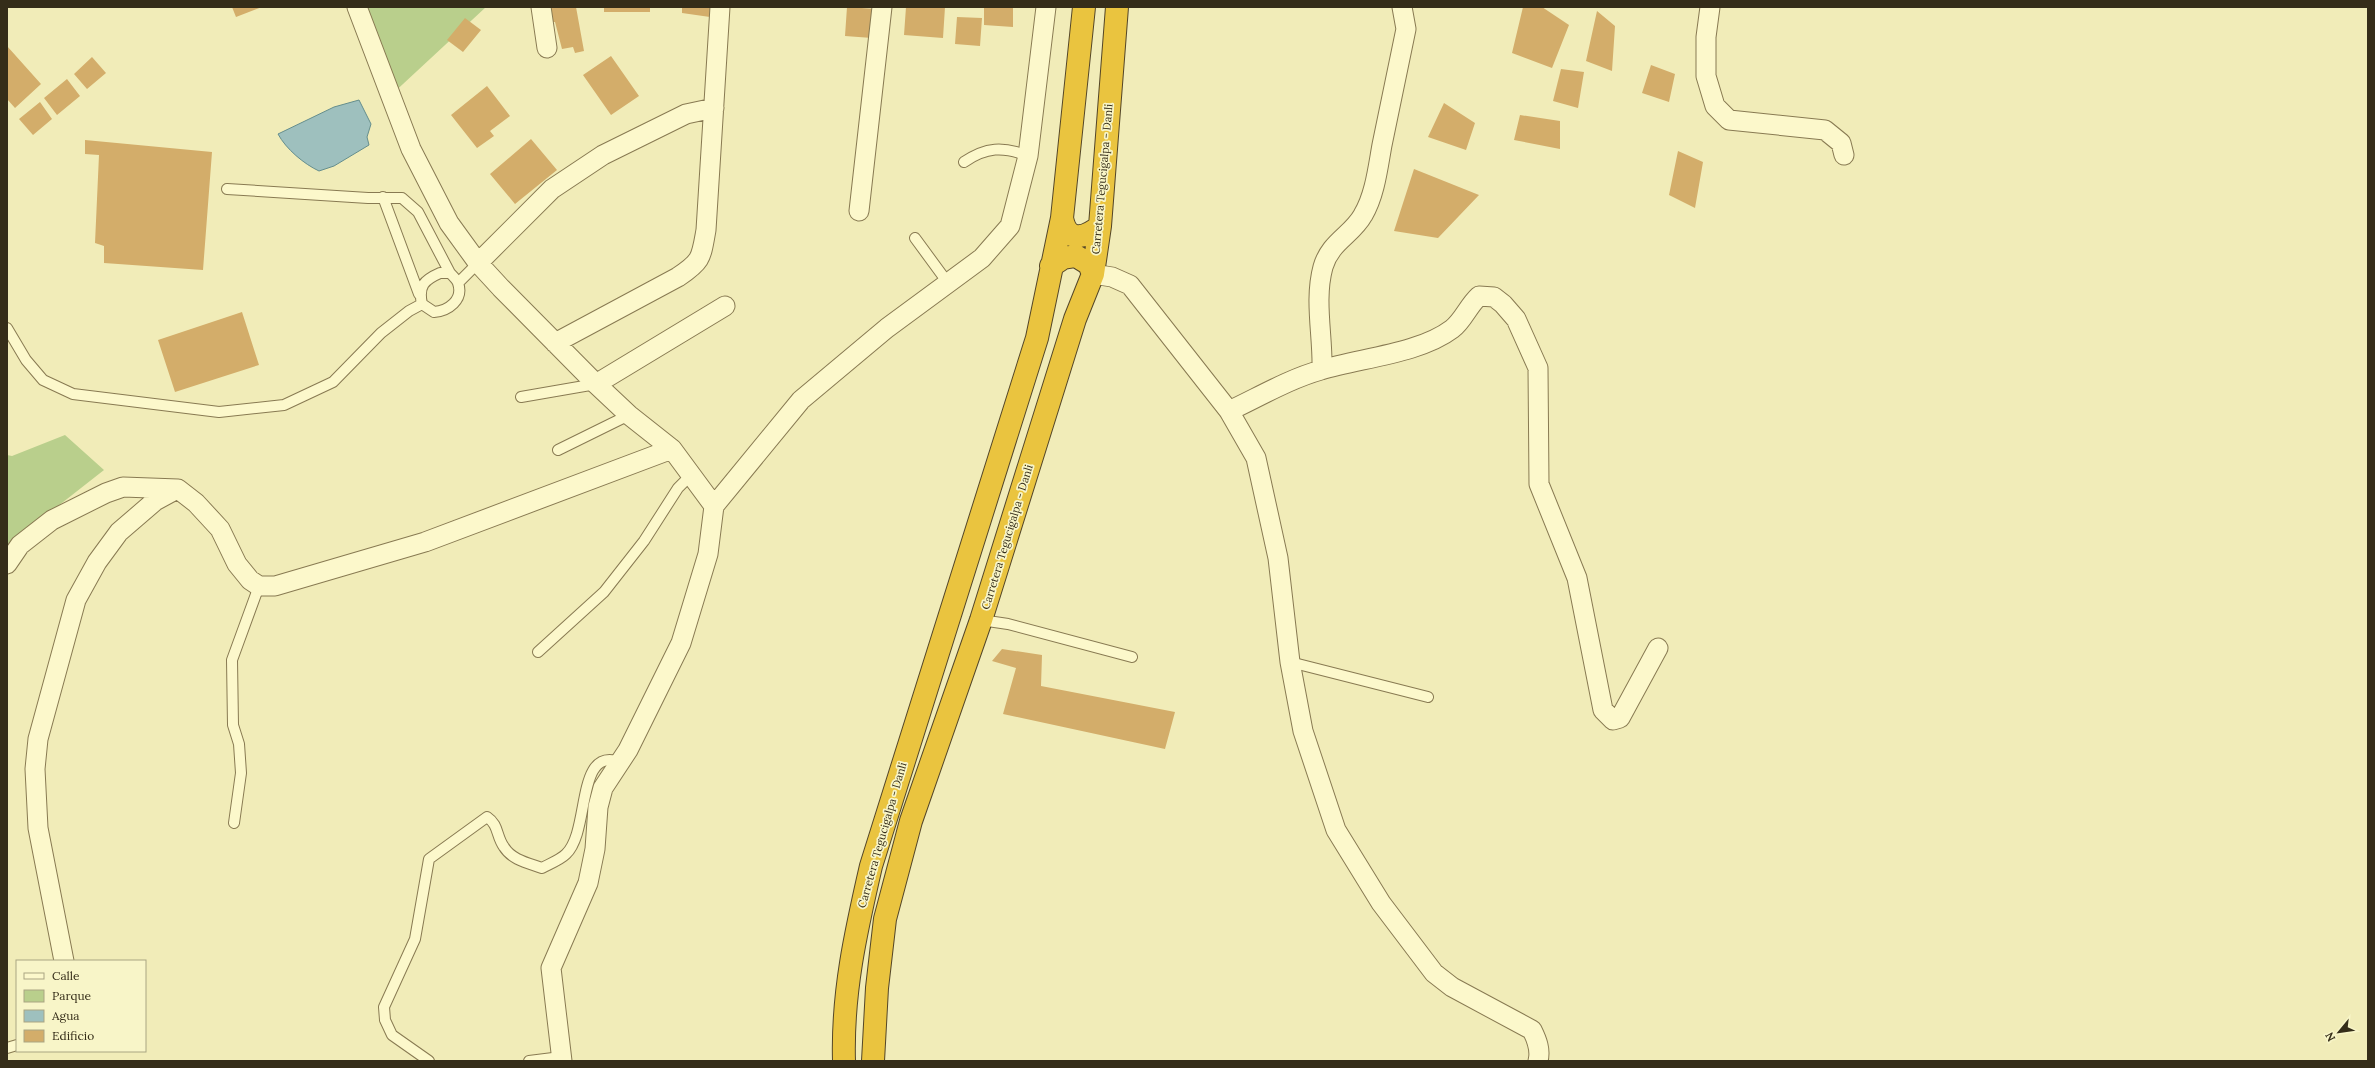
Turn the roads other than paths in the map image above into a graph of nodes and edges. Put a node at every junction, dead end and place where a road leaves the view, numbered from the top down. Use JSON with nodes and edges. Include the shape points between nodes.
{"nodes":[{"id":1,"x":357,"y":7,"type":"edge"},
{"id":2,"x":541,"y":7,"type":"edge"},
{"id":3,"x":720,"y":7,"type":"edge"},
{"id":4,"x":882,"y":7,"type":"edge"},
{"id":5,"x":1046,"y":7,"type":"edge"},
{"id":6,"x":1084,"y":7,"type":"edge"},
{"id":7,"x":1117,"y":7,"type":"edge"},
{"id":8,"x":1402,"y":7,"type":"edge"},
{"id":9,"x":1710,"y":7,"type":"edge"},
{"id":10,"x":547,"y":48,"type":"dead end"},
{"id":11,"x":714,"y":108,"type":"junction"},
{"id":12,"x":1844,"y":155,"type":"dead end"},
{"id":13,"x":1028,"y":156,"type":"junction"},
{"id":14,"x":964,"y":162,"type":"dead end"},
{"id":15,"x":227,"y":189,"type":"dead end"},
{"id":16,"x":383,"y":197,"type":"junction"},
{"id":17,"x":860,"y":211,"type":"dead end"},
{"id":18,"x":1062,"y":218,"type":"junction"},
{"id":19,"x":1100,"y":226,"type":"junction"},
{"id":20,"x":915,"y":238,"type":"dead end"},
{"id":21,"x":478,"y":263,"type":"junction"},
{"id":22,"x":1051,"y":266,"type":"junction"},
{"id":23,"x":450,"y":273,"type":"junction"},
{"id":24,"x":1093,"y":274,"type":"junction"},
{"id":25,"x":458,"y":283,"type":"junction"},
{"id":26,"x":948,"y":283,"type":"junction"},
{"id":27,"x":419,"y":294,"type":"junction"},
{"id":28,"x":422,"y":304,"type":"junction"},
{"id":29,"x":725,"y":306,"type":"dead end"},
{"id":30,"x":7,"y":328,"type":"edge"},
{"id":31,"x":555,"y":343,"type":"junction"},
{"id":32,"x":1322,"y":369,"type":"junction"},
{"id":33,"x":596,"y":384,"type":"junction"},
{"id":34,"x":521,"y":397,"type":"dead end"},
{"id":35,"x":1229,"y":411,"type":"junction"},
{"id":36,"x":630,"y":415,"type":"junction"},
{"id":37,"x":672,"y":448,"type":"junction"},
{"id":38,"x":558,"y":450,"type":"dead end"},
{"id":39,"x":692,"y":474,"type":"junction"},
{"id":40,"x":178,"y":489,"type":"junction"},
{"id":41,"x":714,"y":506,"type":"junction"},
{"id":42,"x":7,"y":564,"type":"edge"},
{"id":43,"x":259,"y":586,"type":"junction"},
{"id":44,"x":981,"y":620,"type":"junction"},
{"id":45,"x":1658,"y":648,"type":"dead end"},
{"id":46,"x":538,"y":652,"type":"dead end"},
{"id":47,"x":1132,"y":657,"type":"dead end"},
{"id":48,"x":1290,"y":662,"type":"junction"},
{"id":49,"x":1428,"y":696,"type":"dead end"},
{"id":50,"x":620,"y":762,"type":"junction"},
{"id":51,"x":234,"y":823,"type":"dead end"},
{"id":52,"x":64,"y":960,"type":"edge"},
{"id":53,"x":562,"y":1059,"type":"edge"},
{"id":54,"x":428,"y":1061,"type":"edge"},
{"id":55,"x":529,"y":1061,"type":"edge"},
{"id":56,"x":844,"y":1061,"type":"edge"},
{"id":57,"x":873,"y":1061,"type":"edge"},
{"id":58,"x":1538,"y":1061,"type":"edge"}],
"edges":[{"from":1,"to":21,"type":"street","via":[[389,97],[424,179],[448,223]]},
{"from":2,"to":10,"type":"street"},
{"from":3,"to":11,"type":"street"},
{"from":4,"to":17,"type":"street"},
{"from":5,"to":13,"type":"street"},
{"from":6,"to":18,"type":"highway","name":"Carretera Tegucigalpa - Danli"},
{"from":7,"to":19,"type":"highway","name":"Carretera Tegucigalpa - Danli"},
{"from":8,"to":32,"type":"street","via":[[1406,29],[1375,180],[1364,215],[1338,240],[1323,266],[1319,288]]},
{"from":9,"to":12,"type":"street","via":[[1706,37],[1706,76],[1715,106],[1729,120],[1825,130],[1841,143]]},
{"from":11,"to":21,"type":"street","via":[[686,114],[603,155],[552,189]]},
{"from":11,"to":31,"type":"street","via":[[706,230],[701,257],[678,278]]},
{"from":13,"to":14,"type":"lane","via":[[989,149]]},
{"from":13,"to":26,"type":"street","via":[[1010,226],[982,258]]},
{"from":15,"to":16,"type":"lane"},
{"from":16,"to":23,"type":"lane","via":[[402,198],[418,212]]},
{"from":16,"to":27,"type":"lane"},
{"from":18,"to":19,"type":"highway","via":[[1064,227],[1074,236],[1088,235]]},
{"from":18,"to":22,"type":"highway","name":"Carretera Tegucigalpa - Danli"},
{"from":19,"to":24,"type":"highway","name":"Carretera Tegucigalpa - Danli"},
{"from":20,"to":26,"type":"lane"},
{"from":21,"to":25,"type":"lane"},
{"from":21,"to":31,"type":"street"},
{"from":22,"to":24,"type":"highway","via":[[1063,258],[1076,256],[1089,264]]},
{"from":22,"to":56,"type":"highway","name":"Carretera Tegucigalpa - Danli","via":[[1037,338],[871,866],[852,947],[843,1027]]},
{"from":23,"to":25,"type":"lane"},
{"from":23,"to":27,"type":"lane","via":[[440,273],[430,278],[423,284]]},
{"from":24,"to":35,"type":"street","via":[[1112,277],[1130,285]]},
{"from":24,"to":44,"type":"highway","name":"Carretera Tegucigalpa - Danli","via":[[1076,319]]},
{"from":25,"to":28,"type":"lane","via":[[459,294],[450,308],[434,312]]},
{"from":26,"to":41,"type":"street","via":[[887,328],[801,400]]},
{"from":27,"to":28,"type":"lane"},
{"from":28,"to":30,"type":"lane","via":[[408,311],[381,333],[333,382],[284,405],[219,412],[73,394],[43,380],[26,360]]},
{"from":29,"to":33,"type":"street"},
{"from":31,"to":33,"type":"street"},
{"from":32,"to":35,"type":"street"},
{"from":32,"to":45,"type":"street","via":[[1406,350],[1440,336],[1453,329],[1479,296],[1494,297],[1503,304],[1516,319],[1538,368],[1539,484],[1577,578],[1602,710],[1607,716],[1613,720],[1620,718]]},
{"from":33,"to":34,"type":"lane"},
{"from":33,"to":36,"type":"street"},
{"from":35,"to":48,"type":"street","via":[[1256,458],[1278,558]]},
{"from":36,"to":37,"type":"street"},
{"from":36,"to":38,"type":"lane"},
{"from":37,"to":39,"type":"street"},
{"from":37,"to":43,"type":"street","via":[[425,542],[275,586]]},
{"from":39,"to":41,"type":"street"},
{"from":39,"to":46,"type":"lane","via":[[678,488],[644,541],[604,592]]},
{"from":40,"to":42,"type":"street","via":[[123,487],[100,495],[52,520],[20,545]]},
{"from":40,"to":43,"type":"street","via":[[196,503],[220,529],[237,564],[250,580]]},
{"from":40,"to":52,"type":"street","via":[[155,501],[119,532],[76,600],[38,739],[35,769],[38,828]]},
{"from":41,"to":50,"type":"street","via":[[708,554],[681,643]]},
{"from":43,"to":51,"type":"lane","via":[[232,660],[233,725],[241,773]]},
{"from":44,"to":47,"type":"lane","via":[[1008,624]]},
{"from":44,"to":57,"type":"highway","name":"Carretera Tegucigalpa - Danli","via":[[911,821],[885,919],[877,988]]},
{"from":48,"to":49,"type":"lane"},
{"from":48,"to":58,"type":"street","via":[[1303,731],[1336,830],[1381,903],[1434,973],[1452,987],[1532,1030],[1538,1042]]},
{"from":50,"to":53,"type":"street","via":[[603,788],[588,883],[550,968]]},
{"from":50,"to":54,"type":"lane","via":[[610,758],[598,762],[590,774],[581,824],[566,854],[542,868],[520,861],[504,847],[494,822],[487,817],[429,859],[415,939],[384,1007],[385,1020],[392,1036]]},
{"from":53,"to":55,"type":"lane"}]}
